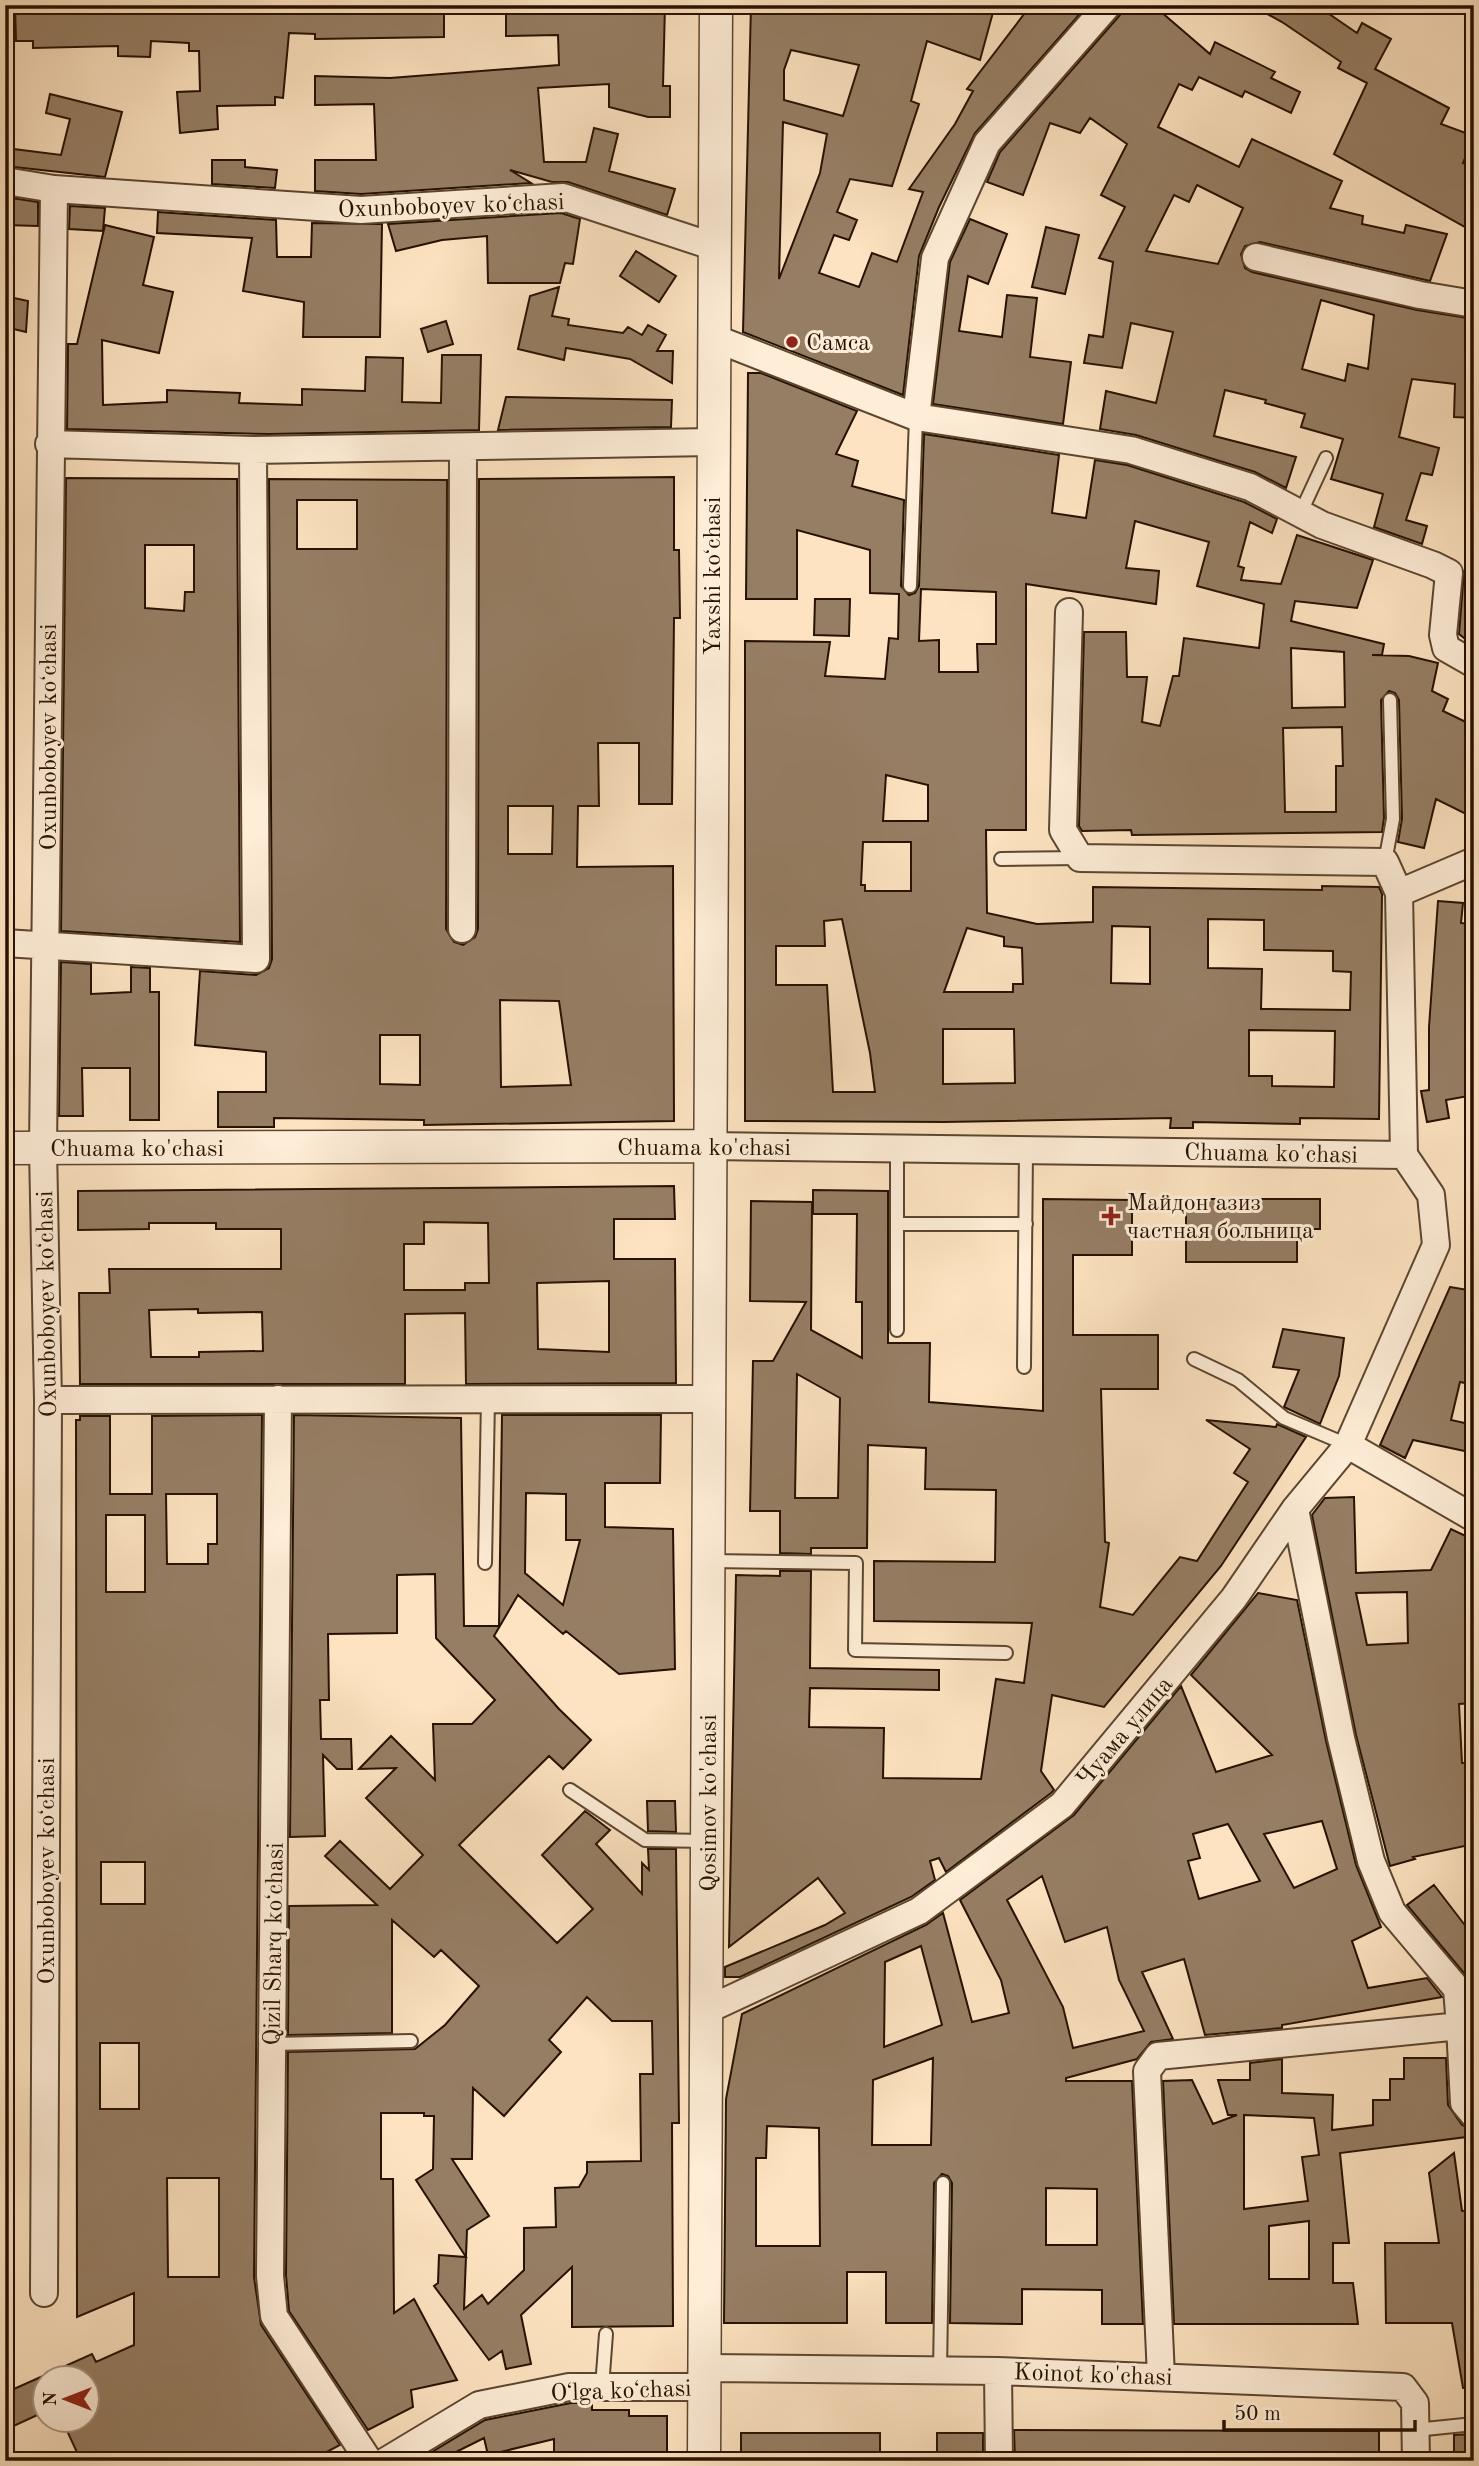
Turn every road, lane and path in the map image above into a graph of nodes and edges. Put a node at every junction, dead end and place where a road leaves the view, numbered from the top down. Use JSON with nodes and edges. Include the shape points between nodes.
{"nodes":[{"id":1,"x":716,"y":5,"type":"edge"},
{"id":2,"x":1101,"y":7,"type":"edge"},
{"id":3,"x":5,"y":181,"type":"edge"},
{"id":4,"x":54,"y":189,"type":"junction"},
{"id":5,"x":715,"y":247,"type":"junction"},
{"id":6,"x":1256,"y":257,"type":"dead end"},
{"id":7,"x":1474,"y":304,"type":"edge"},
{"id":8,"x":714,"y":338,"type":"junction"},
{"id":9,"x":916,"y":417,"type":"junction"},
{"id":10,"x":712,"y":442,"type":"junction"},
{"id":11,"x":49,"y":444,"type":"junction"},
{"id":12,"x":463,"y":448,"type":"junction"},
{"id":13,"x":253,"y":450,"type":"junction"},
{"id":14,"x":1326,"y":458,"type":"dead end"},
{"id":15,"x":1301,"y":513,"type":"junction"},
{"id":16,"x":910,"y":586,"type":"dead end"},
{"id":17,"x":1069,"y":612,"type":"dead end"},
{"id":18,"x":1474,"y":664,"type":"edge"},
{"id":19,"x":1390,"y":700,"type":"dead end"},
{"id":20,"x":1080,"y":858,"type":"junction"},
{"id":21,"x":1002,"y":859,"type":"dead end"},
{"id":22,"x":1474,"y":861,"type":"edge"},
{"id":23,"x":1385,"y":862,"type":"junction"},
{"id":24,"x":1399,"y":893,"type":"junction"},
{"id":25,"x":462,"y":929,"type":"dead end"},
{"id":26,"x":5,"y":943,"type":"edge"},
{"id":27,"x":48,"y":944,"type":"junction"},
{"id":28,"x":709,"y":1146,"type":"junction"},
{"id":29,"x":5,"y":1148,"type":"edge"},
{"id":30,"x":43,"y":1148,"type":"junction"},
{"id":31,"x":897,"y":1149,"type":"junction"},
{"id":32,"x":1027,"y":1150,"type":"junction"},
{"id":33,"x":1404,"y":1155,"type":"junction"},
{"id":34,"x":897,"y":1224,"type":"junction"},
{"id":35,"x":1026,"y":1224,"type":"junction"},
{"id":36,"x":897,"y":1330,"type":"dead end"},
{"id":37,"x":1194,"y":1359,"type":"dead end"},
{"id":38,"x":1024,"y":1367,"type":"dead end"},
{"id":39,"x":488,"y":1398,"type":"junction"},
{"id":40,"x":278,"y":1399,"type":"junction"},
{"id":41,"x":710,"y":1399,"type":"junction"},
{"id":42,"x":48,"y":1400,"type":"junction"},
{"id":43,"x":1348,"y":1445,"type":"junction"},
{"id":44,"x":1295,"y":1509,"type":"junction"},
{"id":45,"x":1474,"y":1518,"type":"edge"},
{"id":46,"x":709,"y":1561,"type":"junction"},
{"id":47,"x":485,"y":1563,"type":"dead end"},
{"id":48,"x":1006,"y":1653,"type":"dead end"},
{"id":49,"x":570,"y":1790,"type":"dead end"},
{"id":50,"x":707,"y":1841,"type":"junction"},
{"id":51,"x":707,"y":2010,"type":"junction"},
{"id":52,"x":1460,"y":2026,"type":"junction"},
{"id":53,"x":411,"y":2041,"type":"dead end"},
{"id":54,"x":272,"y":2044,"type":"junction"},
{"id":55,"x":1474,"y":2115,"type":"edge"},
{"id":56,"x":943,"y":2183,"type":"dead end"},
{"id":57,"x":44,"y":2292,"type":"dead end"},
{"id":58,"x":606,"y":2334,"type":"dead end"},
{"id":59,"x":998,"y":2371,"type":"junction"},
{"id":60,"x":940,"y":2372,"type":"junction"},
{"id":61,"x":1161,"y":2376,"type":"junction"},
{"id":62,"x":705,"y":2378,"type":"junction"},
{"id":63,"x":602,"y":2387,"type":"junction"},
{"id":64,"x":1474,"y":2424,"type":"edge"},
{"id":65,"x":1415,"y":2430,"type":"junction"},
{"id":66,"x":369,"y":2461,"type":"edge"},
{"id":67,"x":386,"y":2461,"type":"edge"},
{"id":68,"x":705,"y":2461,"type":"edge"},
{"id":69,"x":999,"y":2461,"type":"edge"},
{"id":70,"x":1416,"y":2461,"type":"edge"}],
"edges":[{"from":1,"to":5,"type":"street","name":"Yaxshi koʻchasi"},
{"from":2,"to":9,"type":"street","via":[[987,142],[935,258]]},
{"from":3,"to":4,"type":"street","name":"Oxunboboyev koʻchasi"},
{"from":4,"to":5,"type":"street","name":"Oxunboboyev koʻchasi","via":[[360,210],[563,197]]},
{"from":4,"to":11,"type":"street","name":"Oxunboboyev koʻchasi"},
{"from":5,"to":8,"type":"street","name":"Yaxshi koʻchasi"},
{"from":6,"to":7,"type":"street"},
{"from":8,"to":9,"type":"street"},
{"from":8,"to":10,"type":"street","name":"Yaxshi koʻchasi"},
{"from":9,"to":15,"type":"street","via":[[1131,450],[1250,487]]},
{"from":9,"to":16,"type":"lane"},
{"from":10,"to":12,"type":"street"},
{"from":10,"to":28,"type":"street","name":"Yaxshi koʻchasi"},
{"from":11,"to":13,"type":"street"},
{"from":11,"to":27,"type":"street","name":"Oxunboboyev koʻchasi"},
{"from":12,"to":13,"type":"street"},
{"from":12,"to":25,"type":"street"},
{"from":13,"to":27,"type":"street","via":[[256,959]]},
{"from":14,"to":15,"type":"lane"},
{"from":15,"to":18,"type":"street","via":[[1449,573],[1443,635],[1446,648]]},
{"from":17,"to":20,"type":"street","via":[[1063,830]]},
{"from":19,"to":23,"type":"lane","via":[[1393,819]]},
{"from":20,"to":21,"type":"lane"},
{"from":20,"to":23,"type":"street"},
{"from":22,"to":24,"type":"street"},
{"from":23,"to":24,"type":"street"},
{"from":24,"to":33,"type":"street"},
{"from":26,"to":27,"type":"street"},
{"from":27,"to":30,"type":"street","name":"Oxunboboyev koʻchasi"},
{"from":28,"to":30,"type":"street","name":"Chuama ko'chasi"},
{"from":28,"to":31,"type":"street","name":"Chuama ko'chasi"},
{"from":28,"to":41,"type":"street","name":"Qosimov ko'chasi"},
{"from":29,"to":30,"type":"street","name":"Chuama ko'chasi"},
{"from":30,"to":42,"type":"street","name":"Oxunboboyev koʻchasi"},
{"from":31,"to":32,"type":"street","name":"Chuama ko'chasi"},
{"from":31,"to":34,"type":"lane"},
{"from":32,"to":33,"type":"street","name":"Chuama ko'chasi"},
{"from":32,"to":35,"type":"lane"},
{"from":33,"to":43,"type":"street","name":"Чуама улица","via":[[1431,1195],[1436,1245]]},
{"from":34,"to":35,"type":"lane"},
{"from":34,"to":36,"type":"lane"},
{"from":35,"to":38,"type":"lane"},
{"from":37,"to":43,"type":"lane","via":[[1238,1380],[1284,1418]]},
{"from":39,"to":40,"type":"street"},
{"from":39,"to":41,"type":"street"},
{"from":39,"to":47,"type":"lane"},
{"from":40,"to":42,"type":"street"},
{"from":40,"to":54,"type":"street","name":"Qizil Sharq koʻchasi"},
{"from":41,"to":46,"type":"street","name":"Qosimov ko'chasi"},
{"from":42,"to":57,"type":"street","name":"Oxunboboyev koʻchasi"},
{"from":43,"to":44,"type":"street","name":"Чуама улица"},
{"from":43,"to":45,"type":"street"},
{"from":44,"to":51,"type":"street","name":"Чуама улица","via":[[1234,1598],[1062,1805],[919,1911]]},
{"from":44,"to":52,"type":"street","via":[[1371,1861],[1392,1912],[1457,1989]]},
{"from":46,"to":48,"type":"lane","via":[[856,1563],[855,1650]]},
{"from":46,"to":50,"type":"street","name":"Qosimov ko'chasi"},
{"from":49,"to":50,"type":"lane","via":[[645,1840]]},
{"from":50,"to":51,"type":"street","name":"Qosimov ko'chasi"},
{"from":51,"to":62,"type":"street","name":"Qosimov ko'chasi"},
{"from":52,"to":55,"type":"street","via":[[1464,2103]]},
{"from":52,"to":61,"type":"street","via":[[1158,2056],[1147,2071]]},
{"from":53,"to":54,"type":"lane"},
{"from":54,"to":66,"type":"street","name":"Qizil Sharq koʻchasi","via":[[270,2276],[274,2316]]},
{"from":56,"to":60,"type":"lane"},
{"from":58,"to":63,"type":"lane"},
{"from":59,"to":60,"type":"street","name":"Koinot ko'chasi"},
{"from":59,"to":61,"type":"street","name":"Koinot ko'chasi"},
{"from":59,"to":69,"type":"street"},
{"from":60,"to":62,"type":"street","name":"Koinot ko'chasi"},
{"from":61,"to":65,"type":"street","name":"Koinot ko'chasi","via":[[1403,2388],[1415,2403]]},
{"from":62,"to":63,"type":"street","name":"Oʻlga koʻchasi"},
{"from":62,"to":68,"type":"street","name":"Qosimov ko'chasi"},
{"from":63,"to":67,"type":"street","name":"Oʻlga koʻchasi","via":[[569,2386],[479,2404]]},
{"from":64,"to":65,"type":"lane"},
{"from":65,"to":70,"type":"street","name":"Koinot ko'chasi"}]}
